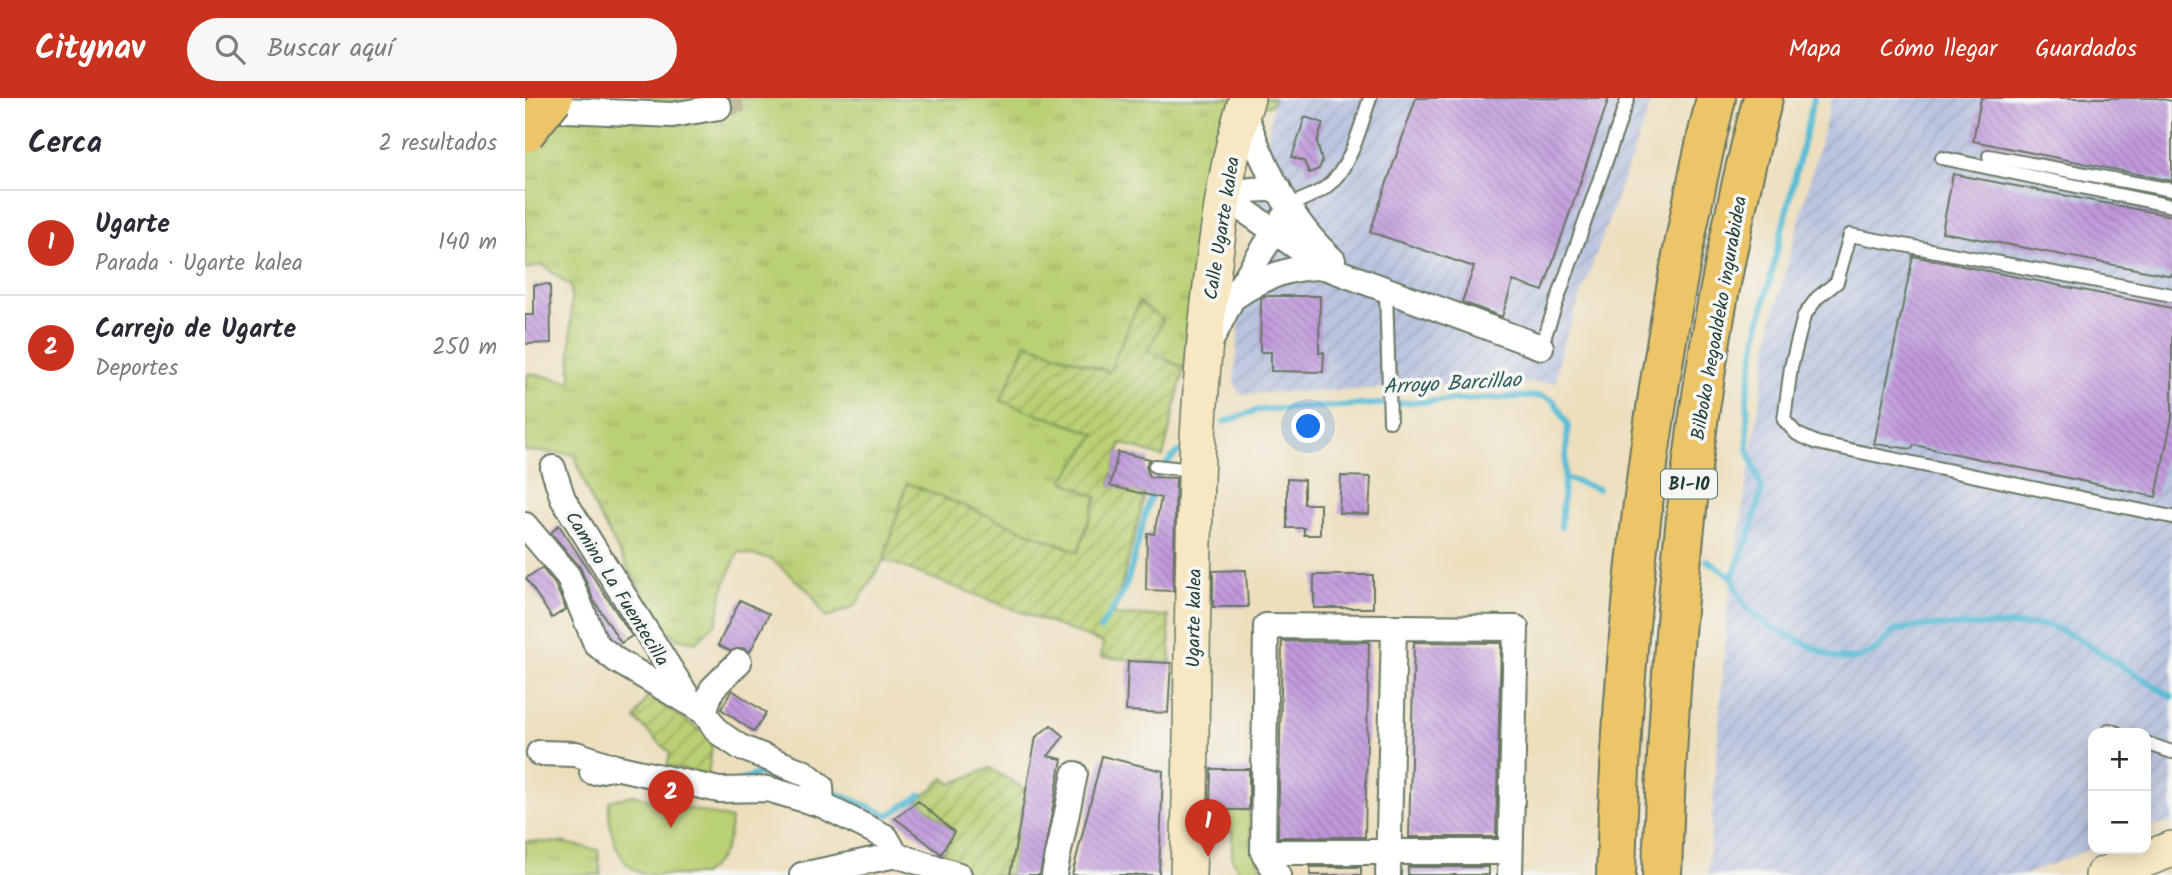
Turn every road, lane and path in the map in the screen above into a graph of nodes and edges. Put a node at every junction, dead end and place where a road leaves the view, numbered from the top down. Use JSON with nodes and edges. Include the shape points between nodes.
{"nodes":[{"id":1,"x":1370,"y":98,"type":"edge"},
{"id":2,"x":1628,"y":98,"type":"edge"},
{"id":3,"x":1716,"y":98,"type":"edge"},
{"id":4,"x":1763,"y":98,"type":"edge"},
{"id":5,"x":559,"y":104,"type":"edge"},
{"id":6,"x":719,"y":107,"type":"tunnel mouth"},
{"id":7,"x":1242,"y":114,"type":"edge"},
{"id":8,"x":525,"y":133,"type":"edge"},
{"id":9,"x":1989,"y":156,"type":"dead end"},
{"id":10,"x":1942,"y":158,"type":"dead end"},
{"id":11,"x":2172,"y":190,"type":"edge"},
{"id":12,"x":1234,"y":197,"type":"junction"},
{"id":13,"x":1285,"y":197,"type":"junction"},
{"id":14,"x":2172,"y":206,"type":"edge"},
{"id":15,"x":1275,"y":231,"type":"junction"},
{"id":16,"x":1214,"y":264,"type":"junction"},
{"id":17,"x":1325,"y":267,"type":"junction"},
{"id":18,"x":1357,"y":281,"type":"junction"},
{"id":19,"x":1386,"y":291,"type":"junction"},
{"id":20,"x":2172,"y":296,"type":"edge"},
{"id":21,"x":1232,"y":299,"type":"junction"},
{"id":22,"x":1541,"y":347,"type":"joint"},
{"id":23,"x":1202,"y":360,"type":"junction"},
{"id":24,"x":1390,"y":421,"type":"dead end"},
{"id":25,"x":1155,"y":466,"type":"dead end"},
{"id":26,"x":553,"y":468,"type":"dead end"},
{"id":27,"x":1184,"y":469,"type":"junction"},
{"id":28,"x":2172,"y":517,"type":"edge"},
{"id":29,"x":525,"y":525,"type":"edge"},
{"id":30,"x":1394,"y":628,"type":"junction"},
{"id":31,"x":739,"y":662,"type":"dead end"},
{"id":32,"x":697,"y":707,"type":"junction"},
{"id":33,"x":2151,"y":745,"type":"edge"},
{"id":34,"x":2172,"y":752,"type":"edge"},
{"id":35,"x":539,"y":753,"type":"dead end"},
{"id":36,"x":1075,"y":774,"type":"dead end"},
{"id":37,"x":822,"y":806,"type":"junction"},
{"id":38,"x":1618,"y":814,"type":"junction"},
{"id":39,"x":2172,"y":849,"type":"edge"},
{"id":40,"x":1263,"y":852,"type":"junction"},
{"id":41,"x":896,"y":855,"type":"junction"},
{"id":42,"x":1510,"y":863,"type":"edge"},
{"id":43,"x":1388,"y":864,"type":"edge"},
{"id":44,"x":951,"y":874,"type":"edge"},
{"id":45,"x":802,"y":875,"type":"edge"},
{"id":46,"x":1054,"y":875,"type":"edge"},
{"id":47,"x":1188,"y":875,"type":"edge"},
{"id":48,"x":1278,"y":875,"type":"edge"},
{"id":49,"x":1609,"y":875,"type":"edge"},
{"id":50,"x":1616,"y":875,"type":"edge"},
{"id":51,"x":1662,"y":875,"type":"edge"},
{"id":52,"x":2103,"y":875,"type":"edge"}],
"edges":[{"from":1,"to":13,"type":"lane","via":[[1352,149],[1335,179],[1324,189]]},
{"from":2,"to":22,"type":"lane"},
{"from":3,"to":38,"type":"highway","number":"BI-10","via":[[1672,296],[1647,451],[1626,643]]},
{"from":4,"to":51,"type":"highway","name":"Bilboko hegoaldeko ingurabidea","number":"BI-10","via":[[1720,291],[1691,471],[1672,647]]},
{"from":5,"to":6,"type":"street","via":[[672,115]]},
{"from":5,"to":8,"type":"highway","bridge":true},
{"from":7,"to":12,"type":"street","via":[[1232,178]]},
{"from":7,"to":13,"type":"street"},
{"from":7,"to":16,"type":"street","name":"Calle Ugarte kalea"},
{"from":9,"to":11,"type":"lane"},
{"from":10,"to":14,"type":"lane"},
{"from":12,"to":13,"type":"street","via":[[1245,190]]},
{"from":12,"to":15,"type":"street","via":[[1244,210]]},
{"from":12,"to":16,"type":"street","via":[[1225,212]]},
{"from":13,"to":15,"type":"street"},
{"from":13,"to":18,"type":"street","via":[[1321,250]]},
{"from":15,"to":17,"type":"street"},
{"from":15,"to":21,"type":"street"},
{"from":16,"to":23,"type":"street","name":"Calle Ugarte kalea"},
{"from":17,"to":18,"type":"street"},
{"from":17,"to":21,"type":"street","via":[[1272,275]]},
{"from":18,"to":19,"type":"street"},
{"from":19,"to":22,"type":"street"},
{"from":19,"to":24,"type":"lane"},
{"from":20,"to":28,"type":"lane","via":[[1850,235],[1837,282],[1804,316],[1784,420],[1797,434],[1817,443]]},
{"from":21,"to":23,"type":"street"},
{"from":23,"to":27,"type":"street","name":"Ugarte kalea"},
{"from":25,"to":27,"type":"lane"},
{"from":26,"to":32,"type":"street","name":"Camino La Fuentecilla","via":[[563,499]]},
{"from":27,"to":47,"type":"street","name":"Ugarte kalea"},
{"from":29,"to":32,"type":"street","via":[[568,576],[596,645]]},
{"from":30,"to":40,"type":"street","via":[[1266,626]]},
{"from":30,"to":42,"type":"street","via":[[1516,628]]},
{"from":30,"to":43,"type":"street"},
{"from":31,"to":32,"type":"street"},
{"from":32,"to":37,"type":"street","via":[[718,732],[740,747],[805,773],[821,786]]},
{"from":33,"to":34,"type":"lane"},
{"from":35,"to":37,"type":"street","via":[[576,754],[604,770],[719,790],[768,789]]},
{"from":36,"to":46,"type":"street"},
{"from":37,"to":41,"type":"street","via":[[886,838]]},
{"from":38,"to":49,"type":"highway"},
{"from":38,"to":50,"type":"highway","number":"BI-10"},
{"from":39,"to":52,"type":"street"},
{"from":40,"to":43,"type":"street"},
{"from":40,"to":48,"type":"street"},
{"from":41,"to":44,"type":"street"},
{"from":41,"to":45,"type":"street"},
{"from":42,"to":43,"type":"street"}]}
